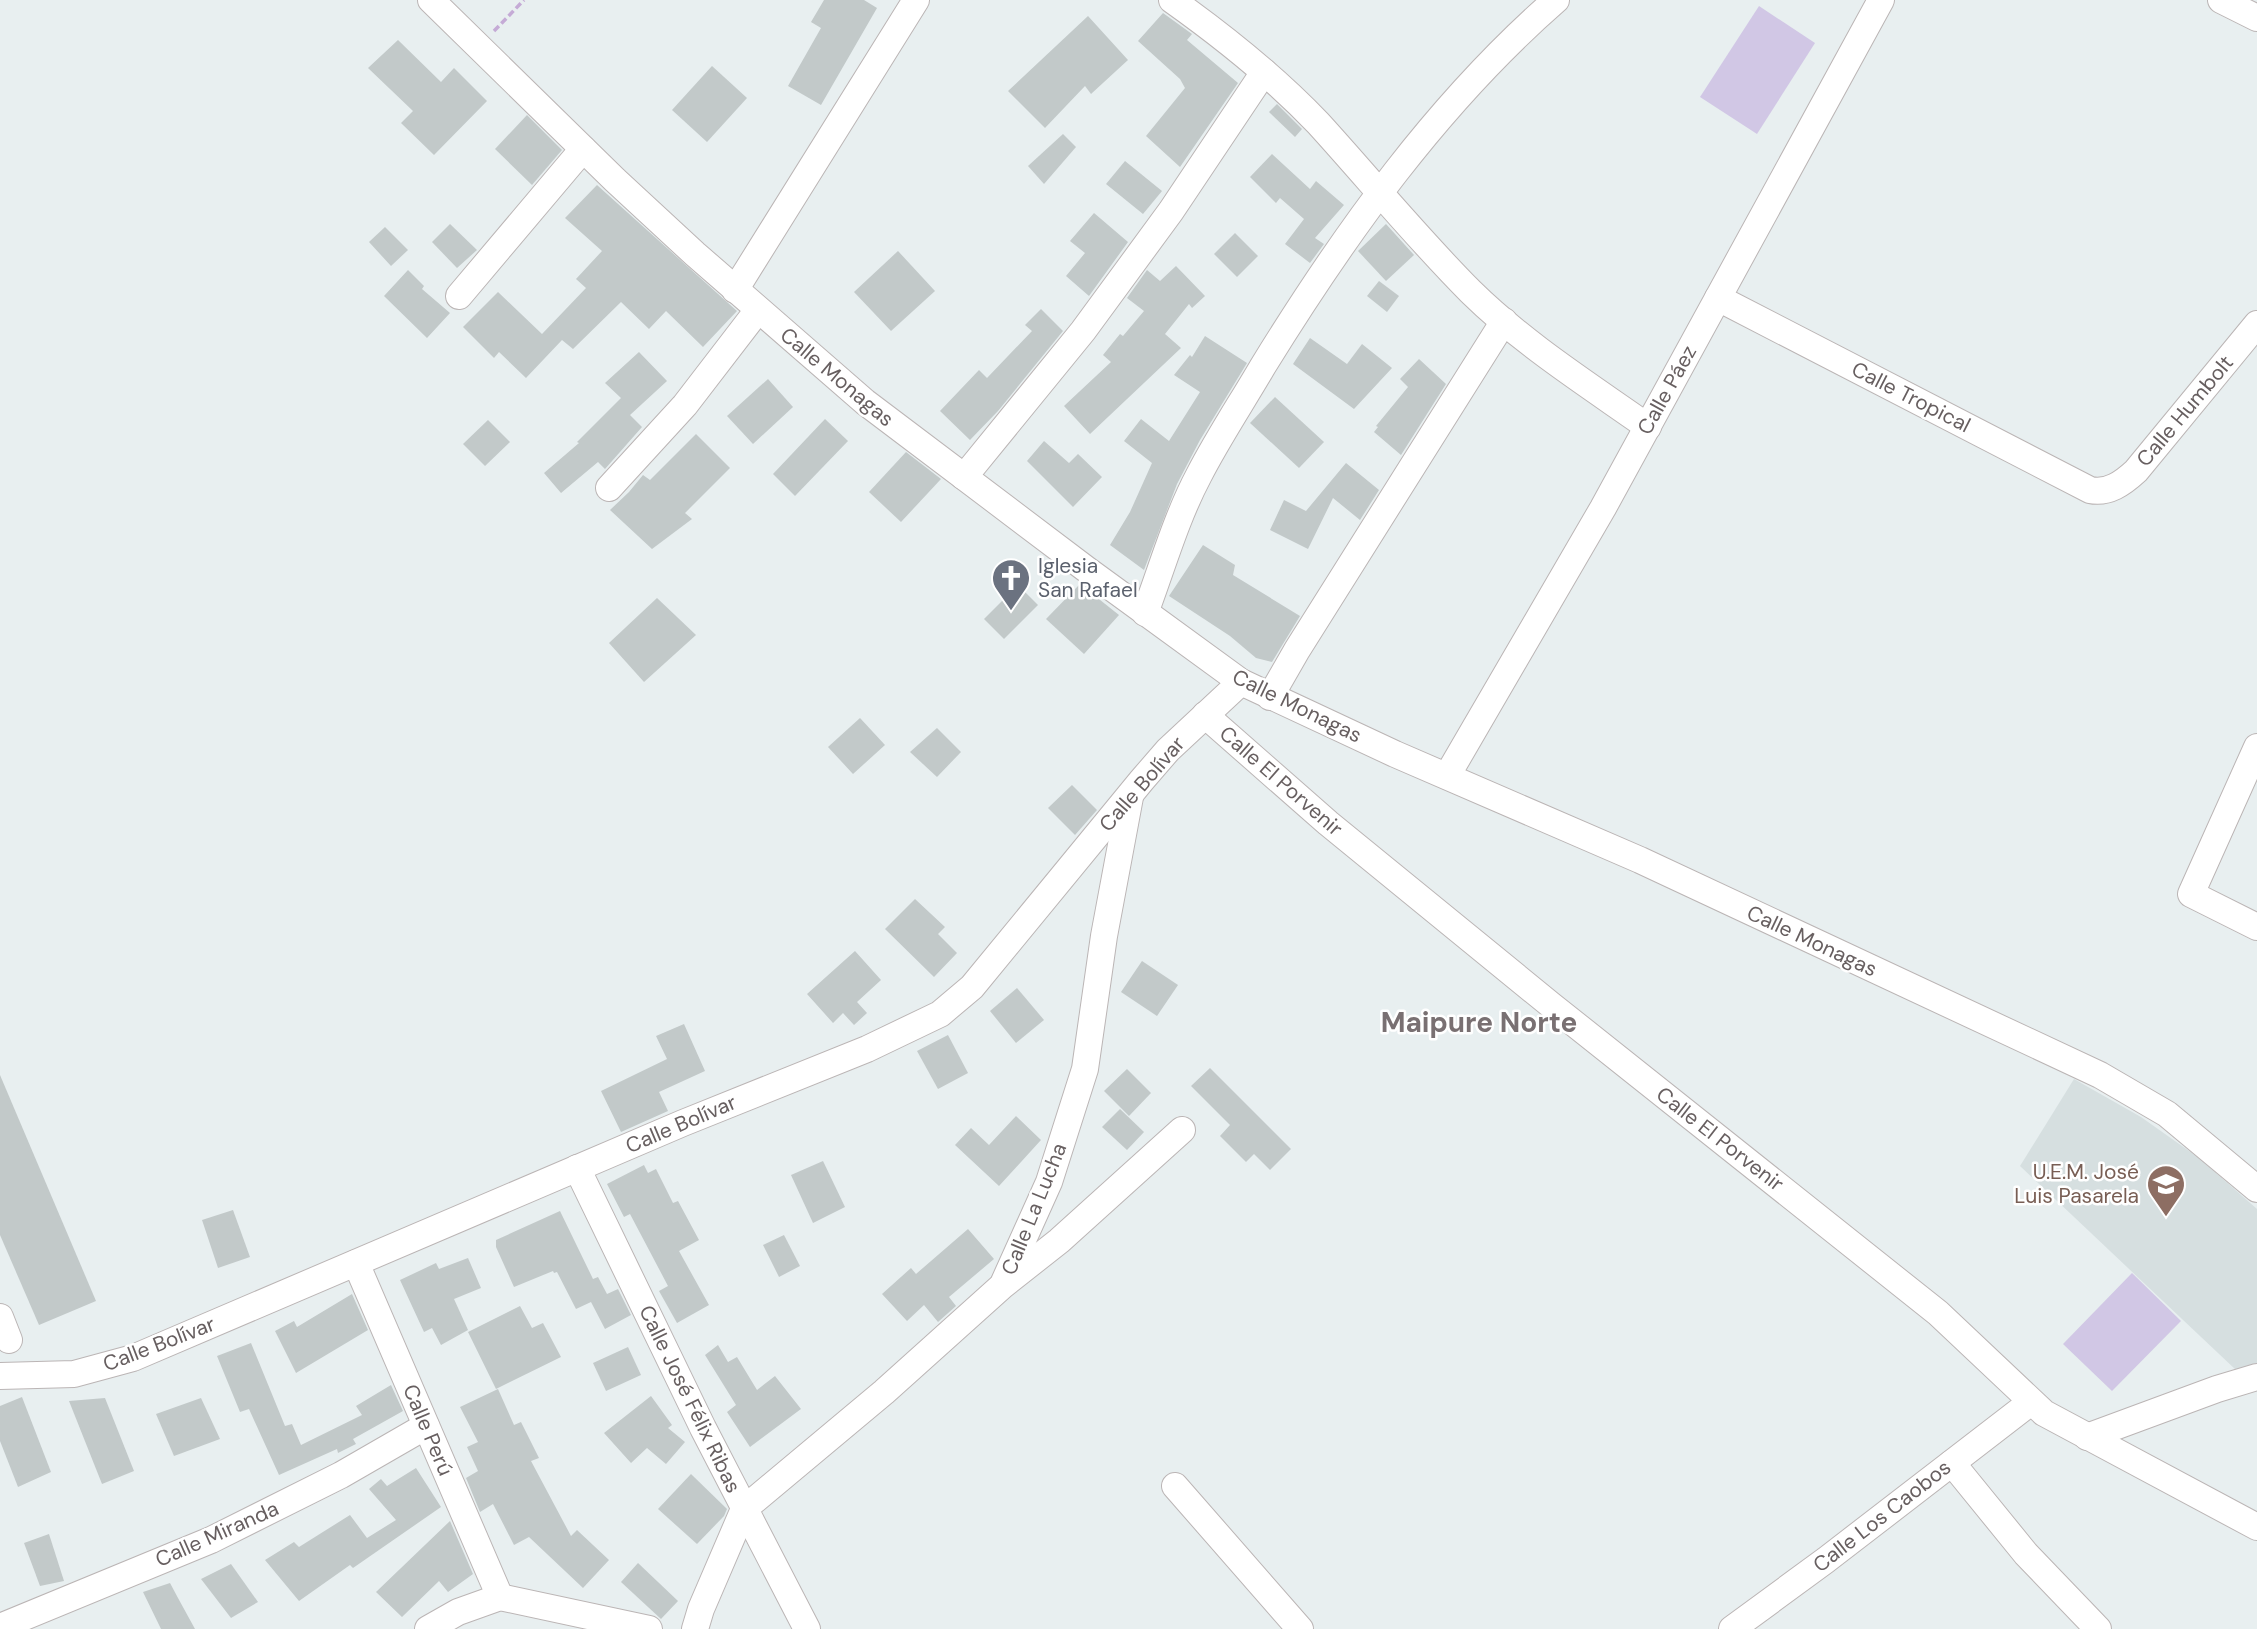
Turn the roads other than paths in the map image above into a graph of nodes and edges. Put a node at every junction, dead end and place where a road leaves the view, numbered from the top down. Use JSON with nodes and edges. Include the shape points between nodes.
{"nodes":[{"id":1,"x":431,"y":0,"type":"edge"},
{"id":2,"x":916,"y":0,"type":"edge"},
{"id":3,"x":1172,"y":0,"type":"edge"},
{"id":4,"x":1556,"y":0,"type":"edge"},
{"id":5,"x":1881,"y":0,"type":"edge"},
{"id":6,"x":2221,"y":0,"type":"edge"},
{"id":7,"x":2257,"y":18,"type":"edge"},
{"id":8,"x":1264,"y":72,"type":"junction"},
{"id":9,"x":583,"y":149,"type":"junction"},
{"id":10,"x":1380,"y":193,"type":"junction"},
{"id":11,"x":735,"y":290,"type":"junction"},
{"id":12,"x":459,"y":296,"type":"dead end"},
{"id":13,"x":1718,"y":298,"type":"junction"},
{"id":14,"x":758,"y":310,"type":"junction"},
{"id":15,"x":1504,"y":321,"type":"junction"},
{"id":16,"x":2257,"y":324,"type":"edge"},
{"id":17,"x":1647,"y":426,"type":"junction"},
{"id":18,"x":964,"y":477,"type":"junction"},
{"id":19,"x":609,"y":488,"type":"dead end"},
{"id":20,"x":2105,"y":490,"type":"joint"},
{"id":21,"x":1145,"y":613,"type":"junction"},
{"id":22,"x":1241,"y":682,"type":"junction"},
{"id":23,"x":1270,"y":697,"type":"junction"},
{"id":24,"x":1205,"y":715,"type":"junction"},
{"id":25,"x":2257,"y":747,"type":"edge"},
{"id":26,"x":1447,"y":776,"type":"junction"},
{"id":27,"x":1130,"y":795,"type":"junction"},
{"id":28,"x":2257,"y":927,"type":"edge"},
{"id":29,"x":1182,"y":1130,"type":"dead end"},
{"id":30,"x":577,"y":1168,"type":"junction"},
{"id":31,"x":2257,"y":1189,"type":"edge"},
{"id":32,"x":356,"y":1263,"type":"junction"},
{"id":33,"x":1002,"y":1286,"type":"junction"},
{"id":34,"x":0,"y":1376,"type":"edge"},
{"id":35,"x":2257,"y":1377,"type":"edge"},
{"id":36,"x":2031,"y":1402,"type":"junction"},
{"id":37,"x":426,"y":1426,"type":"junction"},
{"id":38,"x":2087,"y":1437,"type":"junction"},
{"id":39,"x":1952,"y":1463,"type":"junction"},
{"id":40,"x":1175,"y":1486,"type":"dead end"},
{"id":41,"x":744,"y":1508,"type":"junction"},
{"id":42,"x":2257,"y":1527,"type":"edge"},
{"id":43,"x":500,"y":1597,"type":"junction"},
{"id":44,"x":0,"y":1627,"type":"edge"},
{"id":45,"x":428,"y":1629,"type":"edge"},
{"id":46,"x":649,"y":1629,"type":"edge"},
{"id":47,"x":695,"y":1629,"type":"edge"},
{"id":48,"x":807,"y":1629,"type":"edge"},
{"id":49,"x":1300,"y":1629,"type":"edge"},
{"id":50,"x":1732,"y":1629,"type":"edge"},
{"id":51,"x":2098,"y":1629,"type":"edge"}],
"edges":[{"from":1,"to":9,"type":"street","name":"Calle Monagas"},
{"from":2,"to":11,"type":"street"},
{"from":3,"to":8,"type":"street"},
{"from":4,"to":10,"type":"street","via":[[1483,69]]},
{"from":5,"to":13,"type":"street","name":"Calle Páez"},
{"from":6,"to":7,"type":"street"},
{"from":8,"to":10,"type":"street","via":[[1317,122]]},
{"from":8,"to":18,"type":"street","via":[[1083,331]]},
{"from":9,"to":11,"type":"street","name":"Calle Monagas"},
{"from":9,"to":12,"type":"street"},
{"from":10,"to":15,"type":"street","via":[[1471,292]]},
{"from":10,"to":21,"type":"street","via":[[1283,334],[1198,476]]},
{"from":11,"to":14,"type":"street","name":"Calle Monagas"},
{"from":13,"to":17,"type":"street","name":"Calle Páez"},
{"from":13,"to":20,"type":"street","name":"Calle Tropical","via":[[2090,490]]},
{"from":14,"to":18,"type":"street","name":"Calle Monagas","via":[[865,402]]},
{"from":14,"to":19,"type":"street","via":[[685,405]]},
{"from":15,"to":17,"type":"street"},
{"from":15,"to":23,"type":"street"},
{"from":16,"to":20,"type":"street","name":"Calle Humbolt","via":[[2148,458],[2125,481]]},
{"from":17,"to":26,"type":"street","name":"Calle Páez"},
{"from":18,"to":21,"type":"street","name":"Calle Monagas"},
{"from":21,"to":22,"type":"street","name":"Calle Monagas"},
{"from":22,"to":23,"type":"street","name":"Calle Monagas"},
{"from":22,"to":24,"type":"street","name":"Calle Bolívar"},
{"from":23,"to":26,"type":"street","name":"Calle Monagas"},
{"from":24,"to":27,"type":"street","name":"Calle Bolívar"},
{"from":24,"to":36,"type":"street","name":"Calle El Porvenir","via":[[1328,823],[1550,1005],[1938,1313]]},
{"from":25,"to":28,"type":"street","via":[[2191,894]]},
{"from":26,"to":31,"type":"street","name":"Calle Monagas","via":[[1640,860],[2100,1075],[2167,1114]]},
{"from":27,"to":30,"type":"street","name":"Calle Bolívar","via":[[972,987],[940,1014],[867,1049]]},
{"from":27,"to":33,"type":"street","name":"Calle La Lucha","via":[[1085,1069],[1049,1182]]},
{"from":29,"to":33,"type":"street"},
{"from":30,"to":32,"type":"street","name":"Calle Bolívar"},
{"from":30,"to":41,"type":"street","name":"Calle José Félix Ribas"},
{"from":32,"to":34,"type":"street","name":"Calle Bolívar","via":[[132,1358],[74,1374]]},
{"from":32,"to":37,"type":"street","name":"Calle Perú"},
{"from":33,"to":41,"type":"street","name":"Calle La Lucha"},
{"from":35,"to":38,"type":"street"},
{"from":36,"to":38,"type":"street","name":"Calle El Porvenir"},
{"from":36,"to":39,"type":"street","name":"Calle Los Caobos"},
{"from":37,"to":43,"type":"street","name":"Calle Perú"},
{"from":37,"to":44,"type":"street","name":"Calle Miranda","via":[[223,1534]]},
{"from":38,"to":42,"type":"street","name":"Calle El Porvenir"},
{"from":39,"to":50,"type":"street","name":"Calle Los Caobos"},
{"from":39,"to":51,"type":"street","via":[[2026,1554]]},
{"from":40,"to":49,"type":"street"},
{"from":41,"to":47,"type":"street","name":"Calle La Lucha"},
{"from":41,"to":48,"type":"street","name":"Calle José Félix Ribas"},
{"from":43,"to":45,"type":"street"},
{"from":43,"to":46,"type":"street"}]}
